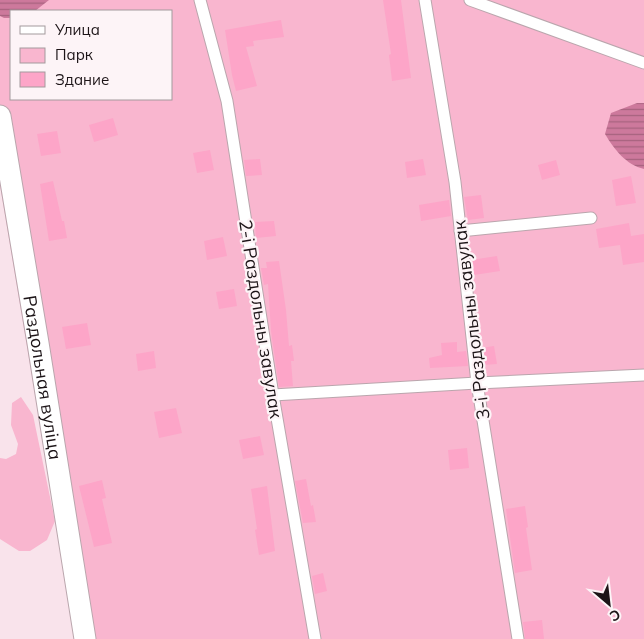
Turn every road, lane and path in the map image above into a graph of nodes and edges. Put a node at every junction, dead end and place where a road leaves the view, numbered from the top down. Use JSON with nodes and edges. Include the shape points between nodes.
{"nodes":[{"id":1,"x":200,"y":0,"type":"edge"},
{"id":2,"x":425,"y":0,"type":"edge"},
{"id":3,"x":470,"y":0,"type":"edge"},
{"id":4,"x":644,"y":63,"type":"edge"},
{"id":5,"x":0,"y":116,"type":"edge"},
{"id":6,"x":591,"y":218,"type":"dead end"},
{"id":7,"x":460,"y":231,"type":"junction"},
{"id":8,"x":644,"y":375,"type":"edge"},
{"id":9,"x":477,"y":383,"type":"junction"},
{"id":10,"x":273,"y":395,"type":"junction"},
{"id":11,"x":85,"y":639,"type":"edge"},
{"id":12,"x":315,"y":639,"type":"edge"},
{"id":13,"x":518,"y":639,"type":"edge"}],
"edges":[{"from":1,"to":10,"type":"lane","name":"2-і Раздольны завулак","via":[[227,101]]},
{"from":2,"to":7,"type":"lane","name":"3-і Раздольны завулак"},
{"from":3,"to":4,"type":"lane"},
{"from":5,"to":11,"type":"street","name":"Раздольная вуліца"},
{"from":6,"to":7,"type":"lane"},
{"from":7,"to":9,"type":"lane","name":"3-і Раздольны завулак"},
{"from":8,"to":9,"type":"lane"},
{"from":9,"to":10,"type":"lane"},
{"from":9,"to":13,"type":"lane","name":"3-і Раздольны завулак"},
{"from":10,"to":12,"type":"lane","name":"2-і Раздольны завулак"}]}
